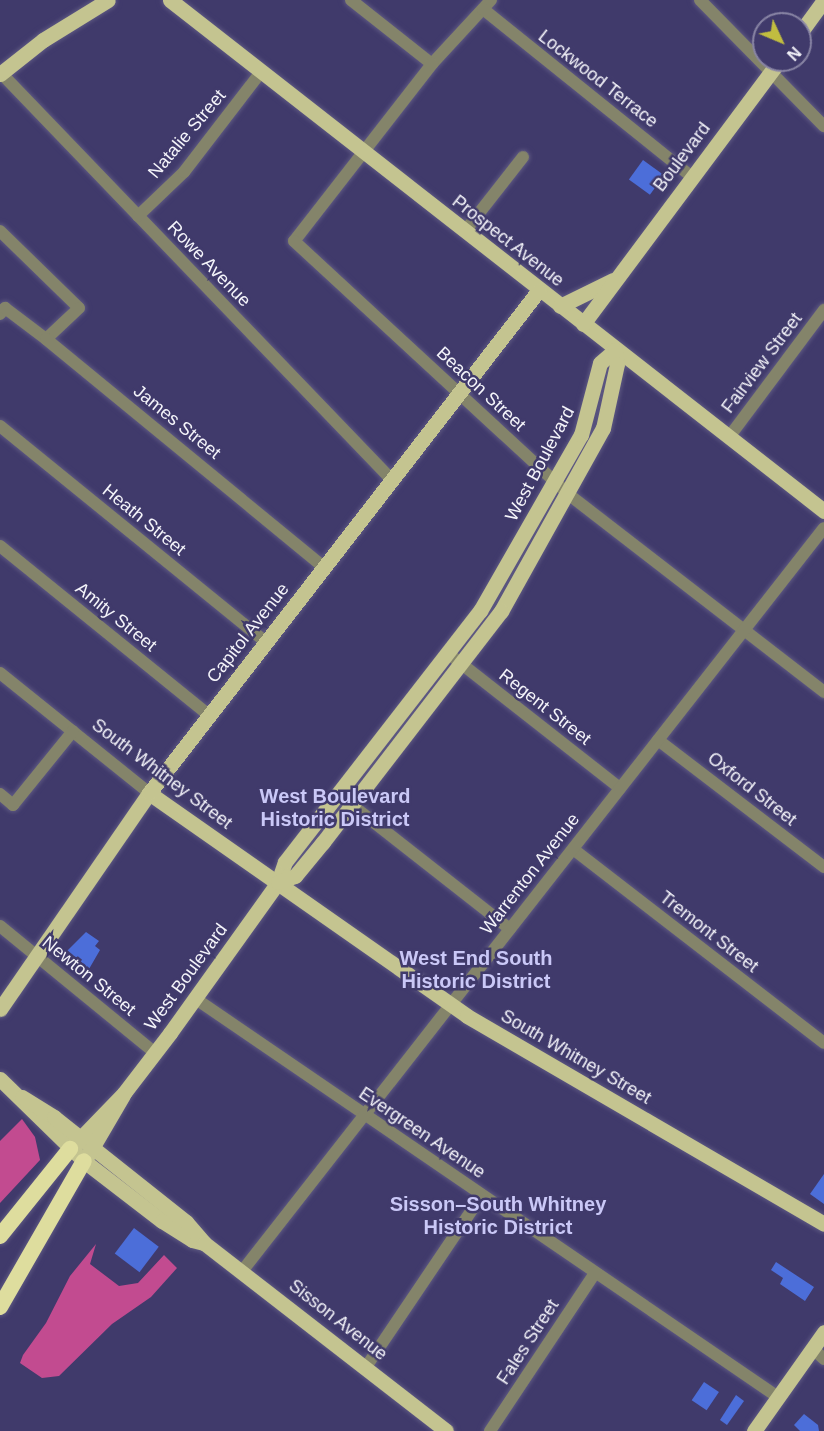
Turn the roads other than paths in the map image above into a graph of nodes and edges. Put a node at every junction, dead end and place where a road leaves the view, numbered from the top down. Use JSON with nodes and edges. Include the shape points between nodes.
{"nodes":[{"id":1,"x":108,"y":0,"type":"edge"},
{"id":2,"x":170,"y":0,"type":"edge"},
{"id":3,"x":351,"y":0,"type":"edge"},
{"id":4,"x":700,"y":0,"type":"edge"},
{"id":5,"x":824,"y":0,"type":"edge"},
{"id":6,"x":487,"y":4,"type":"edge"},
{"id":7,"x":812,"y":16,"type":"edge"},
{"id":8,"x":752,"y":45,"type":"edge"},
{"id":9,"x":432,"y":64,"type":"junction"},
{"id":10,"x":261,"y":72,"type":"junction"},
{"id":11,"x":771,"y":72,"type":"edge"},
{"id":12,"x":781,"y":72,"type":"edge"},
{"id":13,"x":0,"y":74,"type":"edge"},
{"id":14,"x":824,"y":126,"type":"edge"},
{"id":15,"x":363,"y":152,"type":"junction"},
{"id":16,"x":523,"y":157,"type":"dead end"},
{"id":17,"x":692,"y":177,"type":"junction"},
{"id":18,"x":138,"y":216,"type":"junction"},
{"id":19,"x":0,"y":231,"type":"edge"},
{"id":20,"x":465,"y":231,"type":"junction"},
{"id":21,"x":616,"y":279,"type":"junction"},
{"id":22,"x":539,"y":290,"type":"junction"},
{"id":23,"x":560,"y":306,"type":"junction"},
{"id":24,"x":824,"y":310,"type":"edge"},
{"id":25,"x":2,"y":311,"type":"edge"},
{"id":26,"x":583,"y":324,"type":"junction"},
{"id":27,"x":46,"y":339,"type":"junction"},
{"id":28,"x":615,"y":350,"type":"junction"},
{"id":29,"x":459,"y":393,"type":"junction"},
{"id":30,"x":0,"y":426,"type":"edge"},
{"id":31,"x":729,"y":437,"type":"junction"},
{"id":32,"x":392,"y":480,"type":"junction"},
{"id":33,"x":554,"y":482,"type":"junction"},
{"id":34,"x":568,"y":494,"type":"junction"},
{"id":35,"x":824,"y":511,"type":"edge"},
{"id":36,"x":824,"y":528,"type":"edge"},
{"id":37,"x":0,"y":546,"type":"edge"},
{"id":38,"x":324,"y":567,"type":"junction"},
{"id":39,"x":502,"y":573,"type":"junction"},
{"id":40,"x":518,"y":583,"type":"junction"},
{"id":41,"x":744,"y":631,"type":"junction"},
{"id":42,"x":266,"y":642,"type":"junction"},
{"id":43,"x":448,"y":654,"type":"junction"},
{"id":44,"x":462,"y":665,"type":"junction"},
{"id":45,"x":0,"y":672,"type":"edge"},
{"id":46,"x":824,"y":692,"type":"edge"},
{"id":47,"x":209,"y":715,"type":"junction"},
{"id":48,"x":73,"y":731,"type":"junction"},
{"id":49,"x":658,"y":740,"type":"junction"},
{"id":50,"x":620,"y":788,"type":"junction"},
{"id":51,"x":149,"y":793,"type":"junction"},
{"id":52,"x":0,"y":794,"type":"edge"},
{"id":53,"x":339,"y":795,"type":"junction"},
{"id":54,"x":352,"y":806,"type":"junction"},
{"id":55,"x":573,"y":849,"type":"junction"},
{"id":56,"x":824,"y":867,"type":"edge"},
{"id":57,"x":278,"y":882,"type":"junction"},
{"id":58,"x":0,"y":926,"type":"edge"},
{"id":59,"x":510,"y":929,"type":"junction"},
{"id":60,"x":36,"y":957,"type":"junction"},
{"id":61,"x":196,"y":999,"type":"junction"},
{"id":62,"x":450,"y":1005,"type":"junction"},
{"id":63,"x":0,"y":1009,"type":"edge"},
{"id":64,"x":824,"y":1043,"type":"edge"},
{"id":65,"x":155,"y":1053,"type":"junction"},
{"id":66,"x":0,"y":1079,"type":"edge"},
{"id":67,"x":124,"y":1093,"type":"junction"},
{"id":68,"x":363,"y":1114,"type":"junction"},
{"id":69,"x":75,"y":1143,"type":"junction"},
{"id":70,"x":88,"y":1154,"type":"junction"},
{"id":71,"x":482,"y":1195,"type":"junction"},
{"id":72,"x":824,"y":1224,"type":"edge"},
{"id":73,"x":0,"y":1236,"type":"edge"},
{"id":74,"x":243,"y":1270,"type":"junction"},
{"id":75,"x":595,"y":1273,"type":"junction"},
{"id":76,"x":0,"y":1308,"type":"edge"},
{"id":77,"x":824,"y":1332,"type":"edge"},
{"id":78,"x":818,"y":1354,"type":"edge"},
{"id":79,"x":366,"y":1367,"type":"junction"},
{"id":80,"x":778,"y":1397,"type":"junction"},
{"id":81,"x":446,"y":1431,"type":"edge"},
{"id":82,"x":490,"y":1431,"type":"edge"},
{"id":83,"x":754,"y":1431,"type":"edge"}],
"edges":[{"from":1,"to":13,"type":"main road","via":[[43,40]]},
{"from":2,"to":10,"type":"main road","name":"Prospect Avenue"},
{"from":3,"to":9,"type":"street"},
{"from":4,"to":8,"type":"street"},
{"from":5,"to":7,"type":"main road"},
{"from":6,"to":9,"type":"street"},
{"from":6,"to":17,"type":"street","name":"Lockwood Terrace"},
{"from":9,"to":15,"type":"street"},
{"from":10,"to":15,"type":"main road","name":"Prospect Avenue"},
{"from":10,"to":18,"type":"street","name":"Natalie Street","via":[[184,172]]},
{"from":11,"to":17,"type":"main road","name":"Boulevard"},
{"from":12,"to":14,"type":"street"},
{"from":13,"to":18,"type":"street","name":"Rowe Avenue"},
{"from":15,"to":20,"type":"main road","name":"Prospect Avenue"},
{"from":15,"to":29,"type":"street","name":"Beacon Street","via":[[294,241]]},
{"from":16,"to":20,"type":"street"},
{"from":17,"to":21,"type":"main road","name":"Boulevard"},
{"from":18,"to":32,"type":"street","name":"Rowe Avenue"},
{"from":19,"to":27,"type":"street","via":[[79,308]]},
{"from":20,"to":22,"type":"main road","name":"Prospect Avenue"},
{"from":21,"to":23,"type":"main road","name":"Boulevard","via":[[586,297]]},
{"from":21,"to":26,"type":"main road","name":"Boulevard"},
{"from":22,"to":23,"type":"main road","name":"Prospect Avenue"},
{"from":22,"to":29,"type":"main road","name":"Capitol Avenue"},
{"from":23,"to":26,"type":"main road","name":"Prospect Avenue"},
{"from":24,"to":31,"type":"street","name":"Fairview Street"},
{"from":25,"to":27,"type":"street","name":"James Street"},
{"from":26,"to":28,"type":"main road","name":"Prospect Avenue"},
{"from":27,"to":38,"type":"street","name":"James Street"},
{"from":28,"to":31,"type":"main road","name":"Prospect Avenue"},
{"from":28,"to":33,"type":"main road","name":"West Boulevard","via":[[602,358],[587,421]]},
{"from":28,"to":34,"type":"main road","name":"West Boulevard","via":[[607,419]]},
{"from":29,"to":32,"type":"main road","name":"Capitol Avenue"},
{"from":29,"to":33,"type":"street","name":"Beacon Street"},
{"from":30,"to":42,"type":"street","name":"Heath Street"},
{"from":31,"to":35,"type":"main road","name":"Prospect Avenue"},
{"from":32,"to":38,"type":"main road","name":"Capitol Avenue"},
{"from":33,"to":34,"type":"street","name":"Beacon Street"},
{"from":33,"to":39,"type":"main road","name":"West Boulevard"},
{"from":34,"to":40,"type":"main road","name":"West Boulevard"},
{"from":34,"to":41,"type":"street","name":"Beacon Street"},
{"from":36,"to":41,"type":"street","name":"Warrenton Avenue"},
{"from":37,"to":47,"type":"street","name":"Amity Street"},
{"from":38,"to":42,"type":"main road","name":"Capitol Avenue"},
{"from":39,"to":40,"type":"main road"},
{"from":39,"to":43,"type":"main road","name":"West Boulevard"},
{"from":40,"to":44,"type":"main road","name":"West Boulevard"},
{"from":41,"to":46,"type":"street","name":"Beacon Street"},
{"from":41,"to":49,"type":"street","name":"Warrenton Avenue"},
{"from":42,"to":47,"type":"main road","name":"Capitol Avenue"},
{"from":43,"to":44,"type":"street","name":"Regent Street"},
{"from":43,"to":53,"type":"main road","name":"West Boulevard"},
{"from":44,"to":50,"type":"street","name":"Regent Street"},
{"from":44,"to":54,"type":"main road","name":"West Boulevard"},
{"from":45,"to":48,"type":"street","name":"South Whitney Street"},
{"from":47,"to":51,"type":"main road","name":"Capitol Avenue"},
{"from":48,"to":51,"type":"street","name":"South Whitney Street"},
{"from":48,"to":52,"type":"street","via":[[13,804]]},
{"from":49,"to":50,"type":"street","name":"Warrenton Avenue"},
{"from":49,"to":56,"type":"street","name":"Oxford Street"},
{"from":50,"to":55,"type":"street","name":"Warrenton Avenue"},
{"from":51,"to":57,"type":"main road","name":"South Whitney Street"},
{"from":51,"to":60,"type":"main road","name":"Capitol Avenue"},
{"from":53,"to":54,"type":"street"},
{"from":53,"to":57,"type":"main road","name":"West Boulevard","via":[[285,862]]},
{"from":54,"to":57,"type":"main road","name":"West Boulevard","via":[[295,876]]},
{"from":54,"to":59,"type":"street"},
{"from":55,"to":59,"type":"street","name":"Warrenton Avenue"},
{"from":55,"to":64,"type":"street","name":"Tremont Street"},
{"from":57,"to":61,"type":"main road","name":"West Boulevard"},
{"from":57,"to":62,"type":"main road","name":"South Whitney Street"},
{"from":58,"to":60,"type":"street","name":"Newton Street"},
{"from":59,"to":62,"type":"street","name":"Warrenton Avenue"},
{"from":60,"to":63,"type":"main road","name":"Capitol Avenue"},
{"from":60,"to":65,"type":"street","name":"Newton Street"},
{"from":61,"to":65,"type":"main road","name":"West Boulevard"},
{"from":61,"to":68,"type":"street","name":"Evergreen Avenue"},
{"from":62,"to":68,"type":"street","name":"Warrenton Avenue"},
{"from":62,"to":72,"type":"main road","name":"South Whitney Street"},
{"from":65,"to":67,"type":"main road","name":"West Boulevard"},
{"from":66,"to":69,"type":"main road","name":"Sisson Avenue"},
{"from":67,"to":69,"type":"main road","name":"West Boulevard"},
{"from":67,"to":70,"type":"main road","name":"West Boulevard"},
{"from":68,"to":71,"type":"street","name":"Evergreen Avenue"},
{"from":68,"to":74,"type":"street","name":"Warrenton Avenue"},
{"from":69,"to":70,"type":"main road","name":"Sisson Avenue"},
{"from":69,"to":73,"type":"highway"},
{"from":70,"to":74,"type":"main road","name":"Sisson Avenue","via":[[192,1240],[204,1243]]},
{"from":70,"to":76,"type":"highway"},
{"from":71,"to":75,"type":"street","name":"Evergreen Avenue"},
{"from":71,"to":79,"type":"street"},
{"from":74,"to":79,"type":"main road","name":"Sisson Avenue"},
{"from":75,"to":80,"type":"street","name":"Evergreen Avenue"},
{"from":75,"to":82,"type":"street","name":"Fales Street"},
{"from":77,"to":78,"type":"main road"},
{"from":78,"to":80,"type":"main road"},
{"from":79,"to":81,"type":"main road","name":"Sisson Avenue"},
{"from":80,"to":83,"type":"main road"}]}
